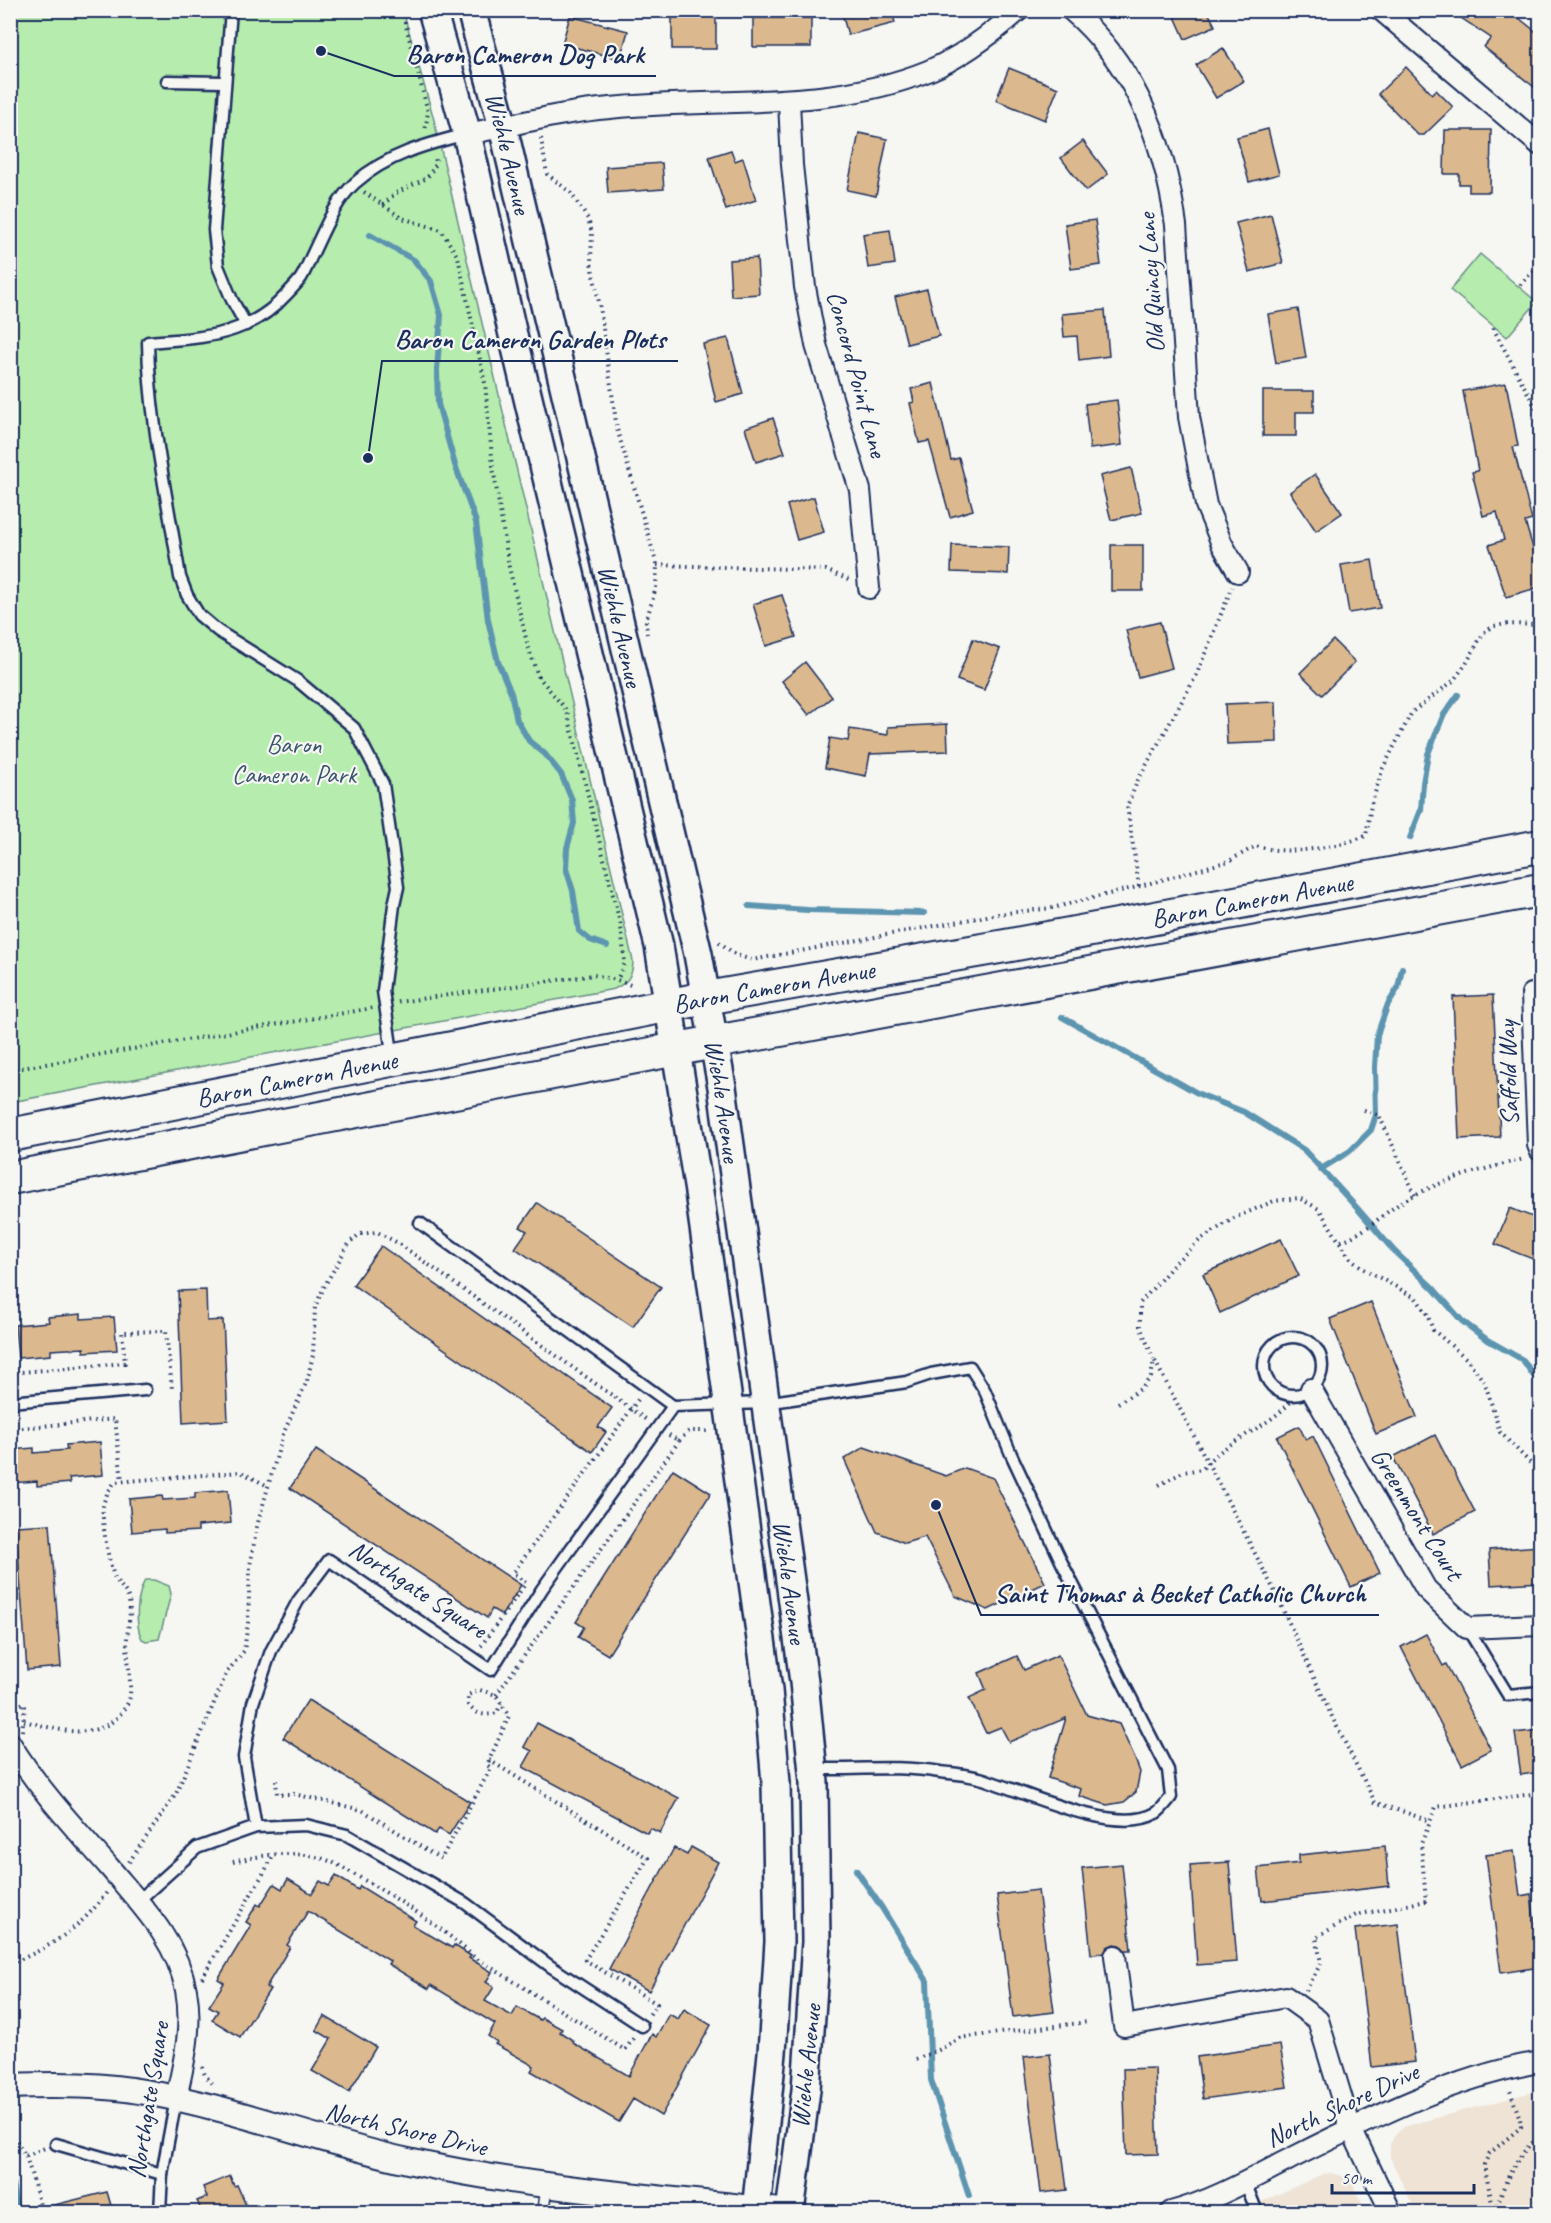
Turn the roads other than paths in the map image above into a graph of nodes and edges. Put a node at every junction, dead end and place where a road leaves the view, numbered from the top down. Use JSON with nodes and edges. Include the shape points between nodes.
{"nodes":[{"id":1,"x":231,"y":10,"type":"edge"},
{"id":2,"x":432,"y":10,"type":"edge"},
{"id":3,"x":471,"y":10,"type":"edge"},
{"id":4,"x":1019,"y":10,"type":"edge"},
{"id":5,"x":1071,"y":10,"type":"edge"},
{"id":6,"x":1381,"y":10,"type":"edge"},
{"id":7,"x":167,"y":81,"type":"dead end"},
{"id":8,"x":224,"y":82,"type":"junction"},
{"id":9,"x":789,"y":101,"type":"junction"},
{"id":10,"x":502,"y":127,"type":"junction"},
{"id":11,"x":467,"y":134,"type":"junction"},
{"id":12,"x":1540,"y":145,"type":"edge"},
{"id":13,"x":246,"y":325,"type":"junction"},
{"id":14,"x":1238,"y":572,"type":"road end"},
{"id":15,"x":869,"y":588,"type":"road end"},
{"id":16,"x":1540,"y":846,"type":"edge"},
{"id":17,"x":1540,"y":890,"type":"edge"},
{"id":18,"x":1532,"y":994,"type":"dead end"},
{"id":19,"x":706,"y":998,"type":"junction"},
{"id":20,"x":669,"y":1005,"type":"junction"},
{"id":21,"x":715,"y":1043,"type":"junction"},
{"id":22,"x":677,"y":1049,"type":"junction"},
{"id":23,"x":393,"y":1059,"type":"junction"},
{"id":24,"x":10,"y":1135,"type":"edge"},
{"id":25,"x":1536,"y":1154,"type":"edge"},
{"id":26,"x":10,"y":1178,"type":"edge"},
{"id":27,"x":420,"y":1223,"type":"dead end"},
{"id":28,"x":145,"y":1390,"type":"dead end"},
{"id":29,"x":1304,"y":1392,"type":"junction"},
{"id":30,"x":10,"y":1402,"type":"edge"},
{"id":31,"x":765,"y":1403,"type":"junction"},
{"id":32,"x":729,"y":1405,"type":"junction"},
{"id":33,"x":673,"y":1406,"type":"junction"},
{"id":34,"x":1540,"y":1625,"type":"edge"},
{"id":35,"x":1467,"y":1628,"type":"junction"},
{"id":36,"x":1540,"y":1692,"type":"edge"},
{"id":37,"x":10,"y":1743,"type":"edge"},
{"id":38,"x":812,"y":1769,"type":"junction"},
{"id":39,"x":256,"y":1827,"type":"junction"},
{"id":40,"x":138,"y":1901,"type":"junction"},
{"id":41,"x":1115,"y":1956,"type":"dead end"},
{"id":42,"x":642,"y":2026,"type":"road end"},
{"id":43,"x":1540,"y":2062,"type":"edge"},
{"id":44,"x":10,"y":2086,"type":"edge"},
{"id":45,"x":176,"y":2098,"type":"junction"},
{"id":46,"x":1351,"y":2129,"type":"junction"},
{"id":47,"x":56,"y":2144,"type":"dead end"},
{"id":48,"x":162,"y":2174,"type":"junction"},
{"id":49,"x":1245,"y":2182,"type":"junction"},
{"id":50,"x":547,"y":2185,"type":"junction"},
{"id":51,"x":756,"y":2210,"type":"edge"},
{"id":52,"x":160,"y":2212,"type":"edge"},
{"id":53,"x":543,"y":2212,"type":"edge"},
{"id":54,"x":791,"y":2212,"type":"edge"},
{"id":55,"x":1171,"y":2212,"type":"edge"},
{"id":56,"x":1257,"y":2212,"type":"edge"},
{"id":57,"x":1391,"y":2212,"type":"edge"}],
"edges":[{"from":1,"to":8,"type":"lane"},
{"from":2,"to":11,"type":"main road","name":"Wiehle Avenue"},
{"from":3,"to":10,"type":"main road","name":"Wiehle Avenue"},
{"from":4,"to":9,"type":"street","via":[[971,48],[930,70],[853,92]]},
{"from":5,"to":14,"type":"street","name":"Old Quincy Lane","via":[[1107,47],[1128,78],[1160,146],[1176,225],[1189,417],[1201,486],[1222,544]]},
{"from":6,"to":12,"type":"street"},
{"from":7,"to":8,"type":"lane"},
{"from":8,"to":13,"type":"lane","via":[[214,230],[218,266]]},
{"from":9,"to":10,"type":"street","via":[[608,108]]},
{"from":9,"to":15,"type":"street","name":"Concord Point Lane","via":[[805,287],[816,345],[860,490]]},
{"from":10,"to":11,"type":"street"},
{"from":10,"to":19,"type":"main road","name":"Wiehle Avenue"},
{"from":11,"to":13,"type":"lane","via":[[430,143],[377,165],[353,185],[301,278],[275,307]]},
{"from":11,"to":20,"type":"main road","name":"Wiehle Avenue","via":[[659,946]]},
{"from":13,"to":23,"type":"lane","via":[[222,334],[148,342],[150,380],[180,577],[200,615],[218,631],[298,681],[354,728],[383,784],[398,887],[383,991]]},
{"from":16,"to":19,"type":"main road","name":"Baron Cameron Avenue"},
{"from":17,"to":21,"type":"main road","name":"Baron Cameron Avenue"},
{"from":18,"to":25,"type":"street","name":"Saffold Way"},
{"from":19,"to":20,"type":"main road","name":"Baron Cameron Avenue"},
{"from":19,"to":21,"type":"main road","name":"Wiehle Avenue"},
{"from":20,"to":22,"type":"main road","name":"Wiehle Avenue"},
{"from":20,"to":23,"type":"main road","name":"Baron Cameron Avenue"},
{"from":21,"to":22,"type":"main road","name":"Baron Cameron Avenue"},
{"from":21,"to":31,"type":"main road","name":"Wiehle Avenue"},
{"from":22,"to":26,"type":"main road","name":"Baron Cameron Avenue"},
{"from":22,"to":32,"type":"main road","name":"Wiehle Avenue"},
{"from":23,"to":24,"type":"main road","name":"Baron Cameron Avenue"},
{"from":27,"to":33,"type":"lane"},
{"from":28,"to":30,"type":"lane"},
{"from":29,"to":29,"type":"lane","via":[[1322,1372],[1320,1353],[1306,1339],[1287,1337],[1265,1356],[1265,1376],[1287,1395]]},
{"from":29,"to":35,"type":"street","name":"Greenmont Court","via":[[1426,1589]]},
{"from":31,"to":32,"type":"lane"},
{"from":31,"to":38,"type":"main road","name":"Wiehle Avenue","via":[[804,1682]]},
{"from":31,"to":38,"type":"lane","via":[[907,1382],[970,1367],[985,1391],[1062,1563],[1168,1770],[1171,1797],[1155,1813],[1132,1820],[1112,1820],[957,1774],[884,1767]]},
{"from":32,"to":33,"type":"lane"},
{"from":32,"to":51,"type":"main road","name":"Wiehle Avenue","via":[[768,1689],[778,1830],[779,1942]]},
{"from":33,"to":39,"type":"lane","name":"Northgate Square","via":[[542,1589],[491,1670],[329,1560],[298,1601],[271,1651],[253,1703],[244,1757]]},
{"from":34,"to":35,"type":"street"},
{"from":35,"to":36,"type":"lane","via":[[1508,1695]]},
{"from":37,"to":40,"type":"street","name":"Northgate Square","via":[[40,1787]]},
{"from":38,"to":54,"type":"main road","name":"Wiehle Avenue","via":[[814,1985]]},
{"from":39,"to":40,"type":"lane","via":[[197,1848]]},
{"from":39,"to":42,"type":"lane","via":[[306,1825],[347,1835],[465,1903],[550,1966]]},
{"from":40,"to":45,"type":"street","name":"Northgate Square","via":[[173,1951],[186,1989],[188,2037]]},
{"from":41,"to":46,"type":"street","via":[[1124,2026],[1286,1997],[1318,2020]]},
{"from":43,"to":46,"type":"street","name":"North Shore Drive","via":[[1424,2098]]},
{"from":44,"to":45,"type":"street","name":"North Shore Drive","via":[[86,2085]]},
{"from":45,"to":48,"type":"lane","name":"Northgate Square"},
{"from":45,"to":50,"type":"street","name":"North Shore Drive","via":[[370,2153]]},
{"from":46,"to":49,"type":"street","name":"North Shore Drive"},
{"from":46,"to":57,"type":"street"},
{"from":47,"to":48,"type":"lane"},
{"from":48,"to":52,"type":"lane","name":"Northgate Square"},
{"from":49,"to":55,"type":"street","name":"North Shore Drive"},
{"from":49,"to":56,"type":"lane"},
{"from":50,"to":51,"type":"street","name":"North Shore Drive"},
{"from":50,"to":53,"type":"lane"},
{"from":51,"to":54,"type":"street","name":"North Shore Drive"}]}
